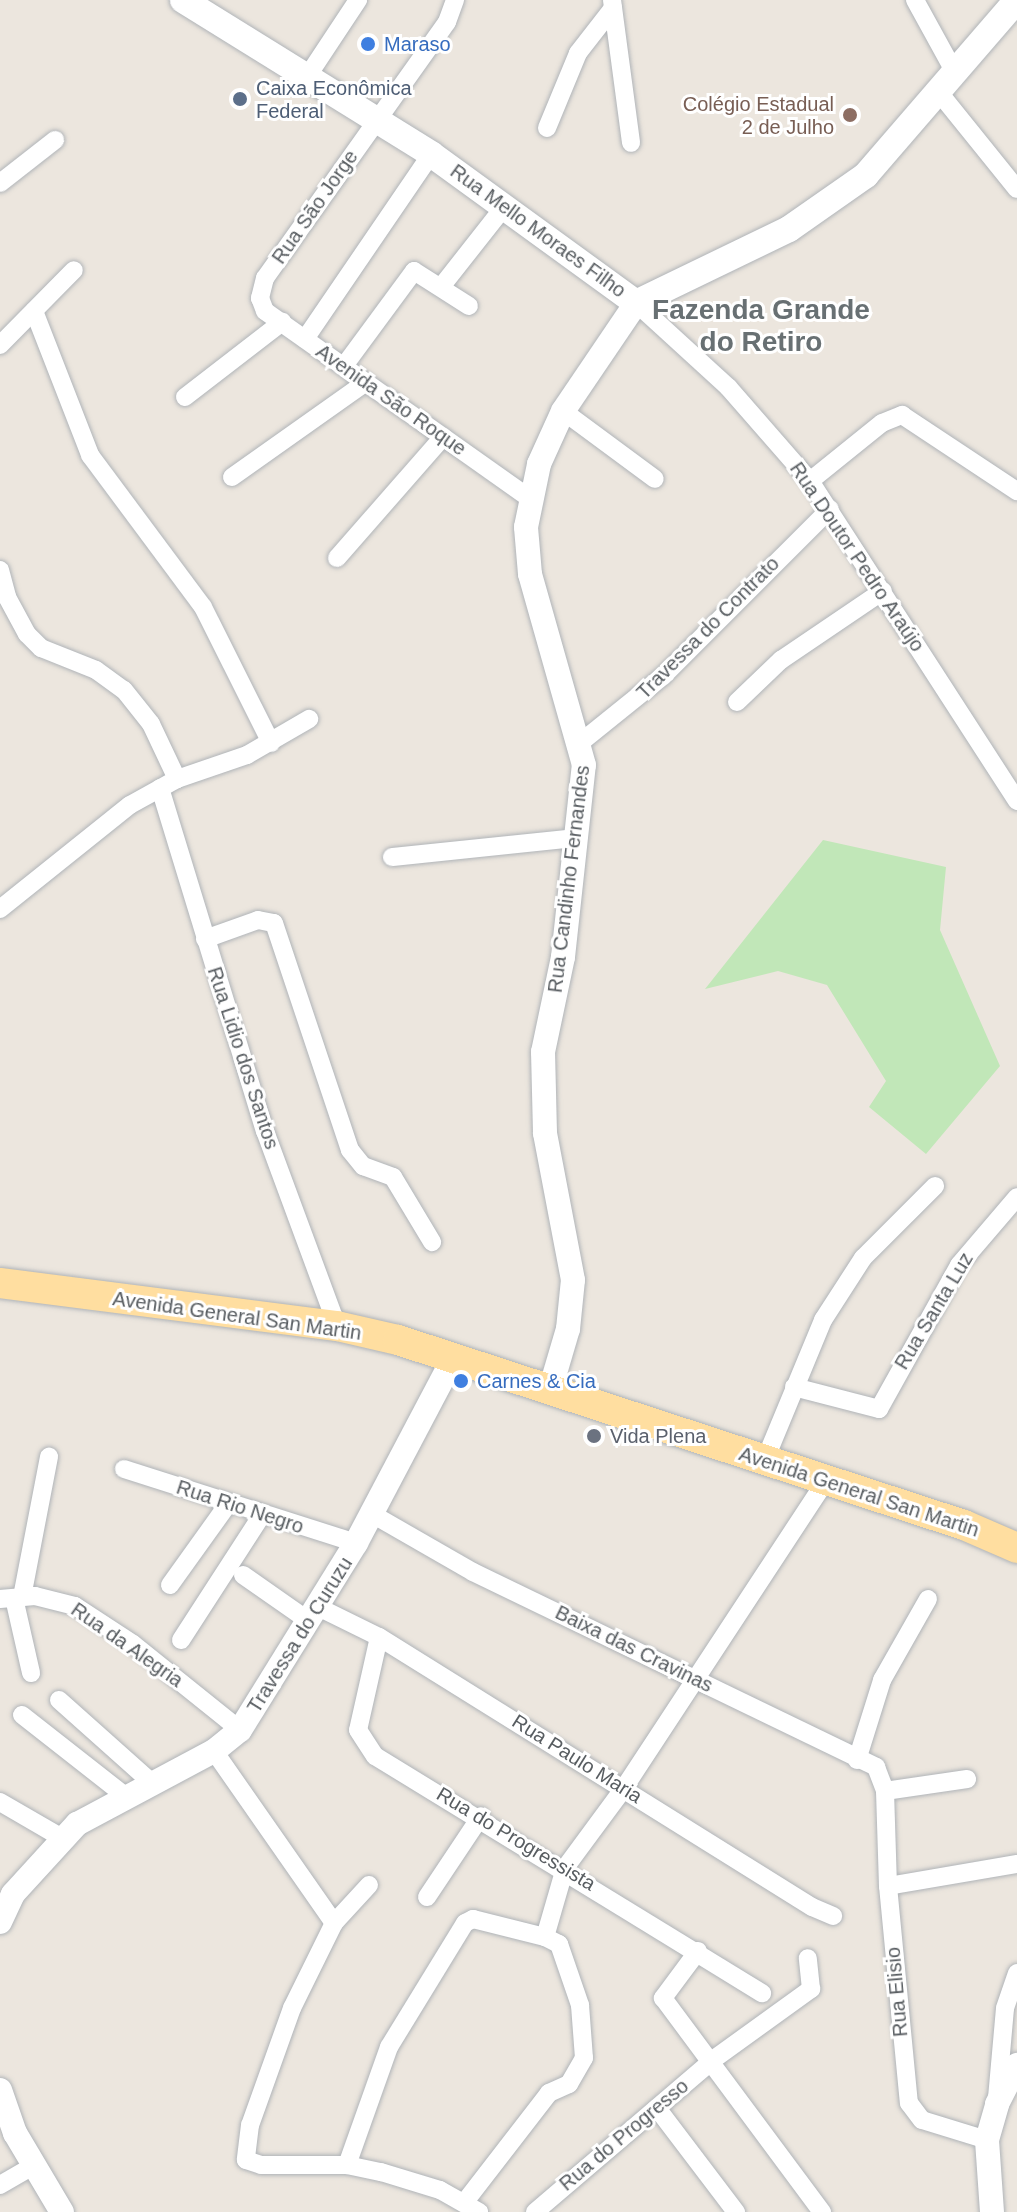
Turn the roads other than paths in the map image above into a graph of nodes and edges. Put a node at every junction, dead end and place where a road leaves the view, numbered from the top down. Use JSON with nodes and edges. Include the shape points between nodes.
{"nodes":[{"id":1,"x":183,"y":0,"type":"edge"},
{"id":2,"x":358,"y":0,"type":"edge"},
{"id":3,"x":455,"y":0,"type":"edge"},
{"id":4,"x":915,"y":0,"type":"edge"},
{"id":5,"x":1017,"y":0,"type":"edge"},
{"id":6,"x":613,"y":4,"type":"edge"},
{"id":7,"x":309,"y":74,"type":"junction"},
{"id":8,"x":945,"y":80,"type":"junction"},
{"id":9,"x":377,"y":118,"type":"junction"},
{"id":10,"x":547,"y":128,"type":"dead end"},
{"id":11,"x":55,"y":140,"type":"dead end"},
{"id":12,"x":631,"y":143,"type":"dead end"},
{"id":13,"x":431,"y":154,"type":"junction"},
{"id":14,"x":0,"y":183,"type":"edge"},
{"id":15,"x":1017,"y":189,"type":"edge"},
{"id":16,"x":504,"y":207,"type":"junction"},
{"id":17,"x":74,"y":270,"type":"dead end"},
{"id":18,"x":441,"y":287,"type":"junction"},
{"id":19,"x":260,"y":298,"type":"joint"},
{"id":20,"x":636,"y":303,"type":"junction"},
{"id":21,"x":469,"y":306,"type":"dead end"},
{"id":22,"x":34,"y":311,"type":"junction"},
{"id":23,"x":282,"y":322,"type":"junction"},
{"id":24,"x":305,"y":339,"type":"junction"},
{"id":25,"x":0,"y":345,"type":"edge"},
{"id":26,"x":344,"y":366,"type":"junction"},
{"id":27,"x":366,"y":382,"type":"junction"},
{"id":28,"x":185,"y":397,"type":"dead end"},
{"id":29,"x":563,"y":411,"type":"junction"},
{"id":30,"x":443,"y":437,"type":"junction"},
{"id":31,"x":232,"y":477,"type":"dead end"},
{"id":32,"x":655,"y":479,"type":"dead end"},
{"id":33,"x":810,"y":481,"type":"junction"},
{"id":34,"x":1017,"y":491,"type":"edge"},
{"id":35,"x":529,"y":498,"type":"junction"},
{"id":36,"x":830,"y":509,"type":"junction"},
{"id":37,"x":337,"y":558,"type":"dead end"},
{"id":38,"x":0,"y":570,"type":"edge"},
{"id":39,"x":883,"y":591,"type":"junction"},
{"id":40,"x":737,"y":702,"type":"dead end"},
{"id":41,"x":309,"y":719,"type":"dead end"},
{"id":42,"x":581,"y":742,"type":"junction"},
{"id":43,"x":271,"y":743,"type":"junction"},
{"id":44,"x":169,"y":784,"type":"junction"},
{"id":45,"x":1017,"y":801,"type":"edge"},
{"id":46,"x":575,"y":838,"type":"junction"},
{"id":47,"x":392,"y":857,"type":"dead end"},
{"id":48,"x":0,"y":909,"type":"edge"},
{"id":49,"x":205,"y":939,"type":"junction"},
{"id":50,"x":935,"y":1186,"type":"dead end"},
{"id":51,"x":1017,"y":1197,"type":"edge"},
{"id":52,"x":432,"y":1242,"type":"dead end"},
{"id":53,"x":0,"y":1283,"type":"edge"},
{"id":54,"x":337,"y":1326,"type":"junction"},
{"id":55,"x":454,"y":1357,"type":"junction"},
{"id":56,"x":794,"y":1387,"type":"junction"},
{"id":57,"x":550,"y":1390,"type":"junction"},
{"id":58,"x":49,"y":1457,"type":"dead end"},
{"id":59,"x":765,"y":1460,"type":"junction"},
{"id":60,"x":124,"y":1469,"type":"dead end"},
{"id":61,"x":826,"y":1480,"type":"junction"},
{"id":62,"x":228,"y":1504,"type":"junction"},
{"id":63,"x":372,"y":1514,"type":"junction"},
{"id":64,"x":262,"y":1515,"type":"junction"},
{"id":65,"x":356,"y":1543,"type":"junction"},
{"id":66,"x":1017,"y":1548,"type":"edge"},
{"id":67,"x":243,"y":1575,"type":"dead end"},
{"id":68,"x":170,"y":1585,"type":"dead end"},
{"id":69,"x":12,"y":1598,"type":"edge"},
{"id":70,"x":928,"y":1599,"type":"dead end"},
{"id":71,"x":313,"y":1614,"type":"junction"},
{"id":72,"x":379,"y":1637,"type":"junction"},
{"id":73,"x":181,"y":1640,"type":"dead end"},
{"id":74,"x":31,"y":1673,"type":"dead end"},
{"id":75,"x":696,"y":1680,"type":"junction"},
{"id":76,"x":59,"y":1700,"type":"dead end"},
{"id":77,"x":22,"y":1715,"type":"dead end"},
{"id":78,"x":240,"y":1730,"type":"junction"},
{"id":79,"x":214,"y":1751,"type":"junction"},
{"id":80,"x":857,"y":1760,"type":"junction"},
{"id":81,"x":967,"y":1779,"type":"dead end"},
{"id":82,"x":150,"y":1781,"type":"junction"},
{"id":83,"x":882,"y":1781,"type":"junction"},
{"id":84,"x":624,"y":1788,"type":"junction"},
{"id":85,"x":124,"y":1795,"type":"junction"},
{"id":86,"x":0,"y":1802,"type":"edge"},
{"id":87,"x":481,"y":1816,"type":"junction"},
{"id":88,"x":62,"y":1838,"type":"junction"},
{"id":89,"x":1017,"y":1864,"type":"edge"},
{"id":90,"x":565,"y":1868,"type":"junction"},
{"id":91,"x":369,"y":1885,"type":"dead end"},
{"id":92,"x":888,"y":1886,"type":"junction"},
{"id":93,"x":427,"y":1897,"type":"dead end"},
{"id":94,"x":833,"y":1916,"type":"dead end"},
{"id":95,"x":0,"y":1922,"type":"edge"},
{"id":96,"x":334,"y":1923,"type":"junction"},
{"id":97,"x":545,"y":1937,"type":"junction"},
{"id":98,"x":698,"y":1951,"type":"junction"},
{"id":99,"x":808,"y":1958,"type":"dead end"},
{"id":100,"x":1017,"y":1973,"type":"edge"},
{"id":101,"x":762,"y":1993,"type":"dead end"},
{"id":102,"x":714,"y":2059,"type":"junction"},
{"id":103,"x":1017,"y":2065,"type":"edge"},
{"id":104,"x":2,"y":2103,"type":"edge"},
{"id":105,"x":997,"y":2104,"type":"junction"},
{"id":106,"x":657,"y":2108,"type":"junction"},
{"id":107,"x":987,"y":2140,"type":"junction"},
{"id":108,"x":34,"y":2165,"type":"junction"},
{"id":109,"x":347,"y":2165,"type":"junction"},
{"id":110,"x":0,"y":2185,"type":"edge"},
{"id":111,"x":472,"y":2207,"type":"edge"},
{"id":112,"x":56,"y":2210,"type":"edge"},
{"id":113,"x":535,"y":2212,"type":"edge"},
{"id":114,"x":736,"y":2212,"type":"edge"},
{"id":115,"x":822,"y":2212,"type":"edge"},
{"id":116,"x":992,"y":2212,"type":"edge"}],
"edges":[{"from":1,"to":7,"type":"main road","name":"Rua Mello Moraes Filho"},
{"from":2,"to":7,"type":"street"},
{"from":3,"to":9,"type":"street","via":[[447,22]]},
{"from":4,"to":8,"type":"street"},
{"from":5,"to":8,"type":"main road","name":"Rua Mello Moraes Filho"},
{"from":6,"to":10,"type":"street","via":[[578,53]]},
{"from":6,"to":12,"type":"street"},
{"from":7,"to":9,"type":"main road","name":"Rua Mello Moraes Filho"},
{"from":8,"to":15,"type":"street"},
{"from":8,"to":20,"type":"main road","name":"Rua Mello Moraes Filho","via":[[866,175],[828,204],[746,252]]},
{"from":9,"to":13,"type":"main road","name":"Rua Mello Moraes Filho"},
{"from":9,"to":19,"type":"street","name":"Rua São Jorge","via":[[265,278]]},
{"from":11,"to":14,"type":"street"},
{"from":13,"to":16,"type":"main road","name":"Rua Mello Moraes Filho"},
{"from":13,"to":24,"type":"street"},
{"from":16,"to":18,"type":"street"},
{"from":16,"to":20,"type":"main road","name":"Rua Mello Moraes Filho"},
{"from":17,"to":22,"type":"street"},
{"from":18,"to":21,"type":"street"},
{"from":18,"to":26,"type":"street","via":[[425,273],[408,273]]},
{"from":19,"to":23,"type":"street","name":"Avenida São Roque","via":[[265,311]]},
{"from":20,"to":29,"type":"street","name":"Rua Candinho Fernandes"},
{"from":20,"to":33,"type":"street","name":"Rua Doutor Pedro Araújo","via":[[728,387]]},
{"from":22,"to":25,"type":"street"},
{"from":22,"to":43,"type":"street","via":[[90,455],[203,607]]},
{"from":23,"to":24,"type":"street","name":"Avenida São Roque"},
{"from":23,"to":28,"type":"street"},
{"from":24,"to":26,"type":"street","name":"Avenida São Roque"},
{"from":26,"to":27,"type":"street","name":"Avenida São Roque"},
{"from":27,"to":30,"type":"street","name":"Avenida São Roque"},
{"from":27,"to":31,"type":"street"},
{"from":29,"to":32,"type":"street"},
{"from":29,"to":35,"type":"street","name":"Rua Candinho Fernandes"},
{"from":30,"to":35,"type":"street","name":"Avenida São Roque"},
{"from":30,"to":37,"type":"street"},
{"from":33,"to":34,"type":"street","via":[[882,423],[902,415]]},
{"from":33,"to":36,"type":"street","name":"Rua Doutor Pedro Araújo"},
{"from":35,"to":42,"type":"street","name":"Rua Candinho Fernandes","via":[[530,574]]},
{"from":36,"to":39,"type":"street","name":"Rua Doutor Pedro Araújo"},
{"from":36,"to":42,"type":"street","name":"Travessa do Contrato","via":[[663,676]]},
{"from":38,"to":44,"type":"street","via":[[7,597],[27,634],[41,648],[96,670],[124,690],[151,724]]},
{"from":39,"to":40,"type":"street","via":[[781,660]]},
{"from":39,"to":45,"type":"street","name":"Rua Doutor Pedro Araújo"},
{"from":41,"to":43,"type":"street"},
{"from":42,"to":46,"type":"street","name":"Rua Candinho Fernandes","via":[[582,801]]},
{"from":43,"to":44,"type":"street"},
{"from":44,"to":48,"type":"street","via":[[111,818]]},
{"from":44,"to":49,"type":"street","name":"Rua Lidio dos Santos"},
{"from":46,"to":47,"type":"street"},
{"from":46,"to":57,"type":"street","name":"Rua Candinho Fernandes","via":[[563,957],[543,1052],[545,1133],[573,1280],[568,1329]]},
{"from":49,"to":52,"type":"street","via":[[271,920],[355,1158],[393,1177]]},
{"from":49,"to":54,"type":"street","name":"Rua Lidio dos Santos","via":[[265,1131]]},
{"from":50,"to":56,"type":"street","via":[[863,1258],[823,1320]]},
{"from":51,"to":56,"type":"street","name":"Rua Santa Luz","via":[[959,1265],[879,1409]]},
{"from":53,"to":54,"type":"main road","name":"Avenida General San Martin"},
{"from":54,"to":55,"type":"main road","name":"Avenida General San Martin"},
{"from":55,"to":57,"type":"main road","name":"Avenida General San Martin"},
{"from":55,"to":63,"type":"street"},
{"from":56,"to":59,"type":"street"},
{"from":57,"to":59,"type":"main road","name":"Avenida General San Martin"},
{"from":58,"to":69,"type":"street"},
{"from":59,"to":61,"type":"main road","name":"Avenida General San Martin"},
{"from":60,"to":62,"type":"street","name":"Rua Rio Negro"},
{"from":61,"to":66,"type":"main road","name":"Avenida General San Martin"},
{"from":61,"to":75,"type":"street"},
{"from":62,"to":64,"type":"street","name":"Rua Rio Negro"},
{"from":62,"to":68,"type":"street"},
{"from":63,"to":65,"type":"street","name":"Travessa do Curuzu"},
{"from":63,"to":75,"type":"street","name":"Baixa das Cravinas","via":[[473,1572]]},
{"from":64,"to":65,"type":"street","name":"Rua Rio Negro"},
{"from":64,"to":73,"type":"street"},
{"from":65,"to":71,"type":"street","name":"Travessa do Curuzu"},
{"from":67,"to":71,"type":"street","name":"Rua Paulo Maria"},
{"from":69,"to":74,"type":"street"},
{"from":69,"to":78,"type":"street","name":"Rua da Alegria","via":[[61,1600],[91,1616]]},
{"from":70,"to":80,"type":"street","via":[[882,1680]]},
{"from":71,"to":72,"type":"street","name":"Rua Paulo Maria"},
{"from":71,"to":78,"type":"street","name":"Travessa do Curuzu"},
{"from":72,"to":84,"type":"street","name":"Rua Paulo Maria"},
{"from":72,"to":87,"type":"street","name":"Rua do Progressista","via":[[359,1713],[363,1744]]},
{"from":75,"to":80,"type":"street","name":"Baixa das Cravinas"},
{"from":75,"to":84,"type":"street"},
{"from":76,"to":82,"type":"street"},
{"from":77,"to":85,"type":"street"},
{"from":78,"to":79,"type":"street","name":"Travessa do Curuzu"},
{"from":79,"to":82,"type":"street","name":"Travessa do Curuzu"},
{"from":79,"to":96,"type":"street"},
{"from":80,"to":83,"type":"street","name":"Baixa das Cravinas"},
{"from":81,"to":83,"type":"street"},
{"from":82,"to":85,"type":"street","name":"Travessa do Curuzu"},
{"from":83,"to":92,"type":"street","name":"Rua Elisio"},
{"from":84,"to":90,"type":"street"},
{"from":84,"to":94,"type":"street","name":"Rua Paulo Maria"},
{"from":85,"to":88,"type":"street","name":"Travessa do Curuzu"},
{"from":86,"to":88,"type":"street"},
{"from":87,"to":90,"type":"street","name":"Rua do Progressista"},
{"from":87,"to":93,"type":"street"},
{"from":88,"to":95,"type":"street","name":"Travessa do Curuzu","via":[[13,1894]]},
{"from":89,"to":92,"type":"street"},
{"from":90,"to":97,"type":"street"},
{"from":90,"to":98,"type":"street","name":"Rua do Progressista"},
{"from":91,"to":96,"type":"street"},
{"from":92,"to":107,"type":"street","name":"Rua Elisio","via":[[897,2011],[913,2112],[932,2125]]},
{"from":96,"to":109,"type":"street","via":[[268,2069],[250,2125],[246,2160],[261,2165]]},
{"from":97,"to":109,"type":"street","via":[[473,1919],[465,1923],[389,2047]]},
{"from":97,"to":111,"type":"street","via":[[559,1944],[580,2005],[584,2058],[569,2084],[549,2093]]},
{"from":98,"to":101,"type":"street","name":"Rua do Progressista"},
{"from":98,"to":102,"type":"street","via":[[663,1998]]},
{"from":99,"to":102,"type":"street","name":"Rua do Progresso","via":[[811,1989]]},
{"from":100,"to":105,"type":"street","via":[[1001,2032]]},
{"from":102,"to":106,"type":"street","name":"Rua do Progresso"},
{"from":102,"to":115,"type":"street"},
{"from":103,"to":105,"type":"street"},
{"from":104,"to":108,"type":"street"},
{"from":105,"to":107,"type":"street"},
{"from":106,"to":113,"type":"street","name":"Rua do Progresso"},
{"from":106,"to":114,"type":"street"},
{"from":107,"to":116,"type":"street"},
{"from":108,"to":110,"type":"street"},
{"from":108,"to":112,"type":"street"},
{"from":109,"to":111,"type":"street","via":[[414,2181]]}]}
